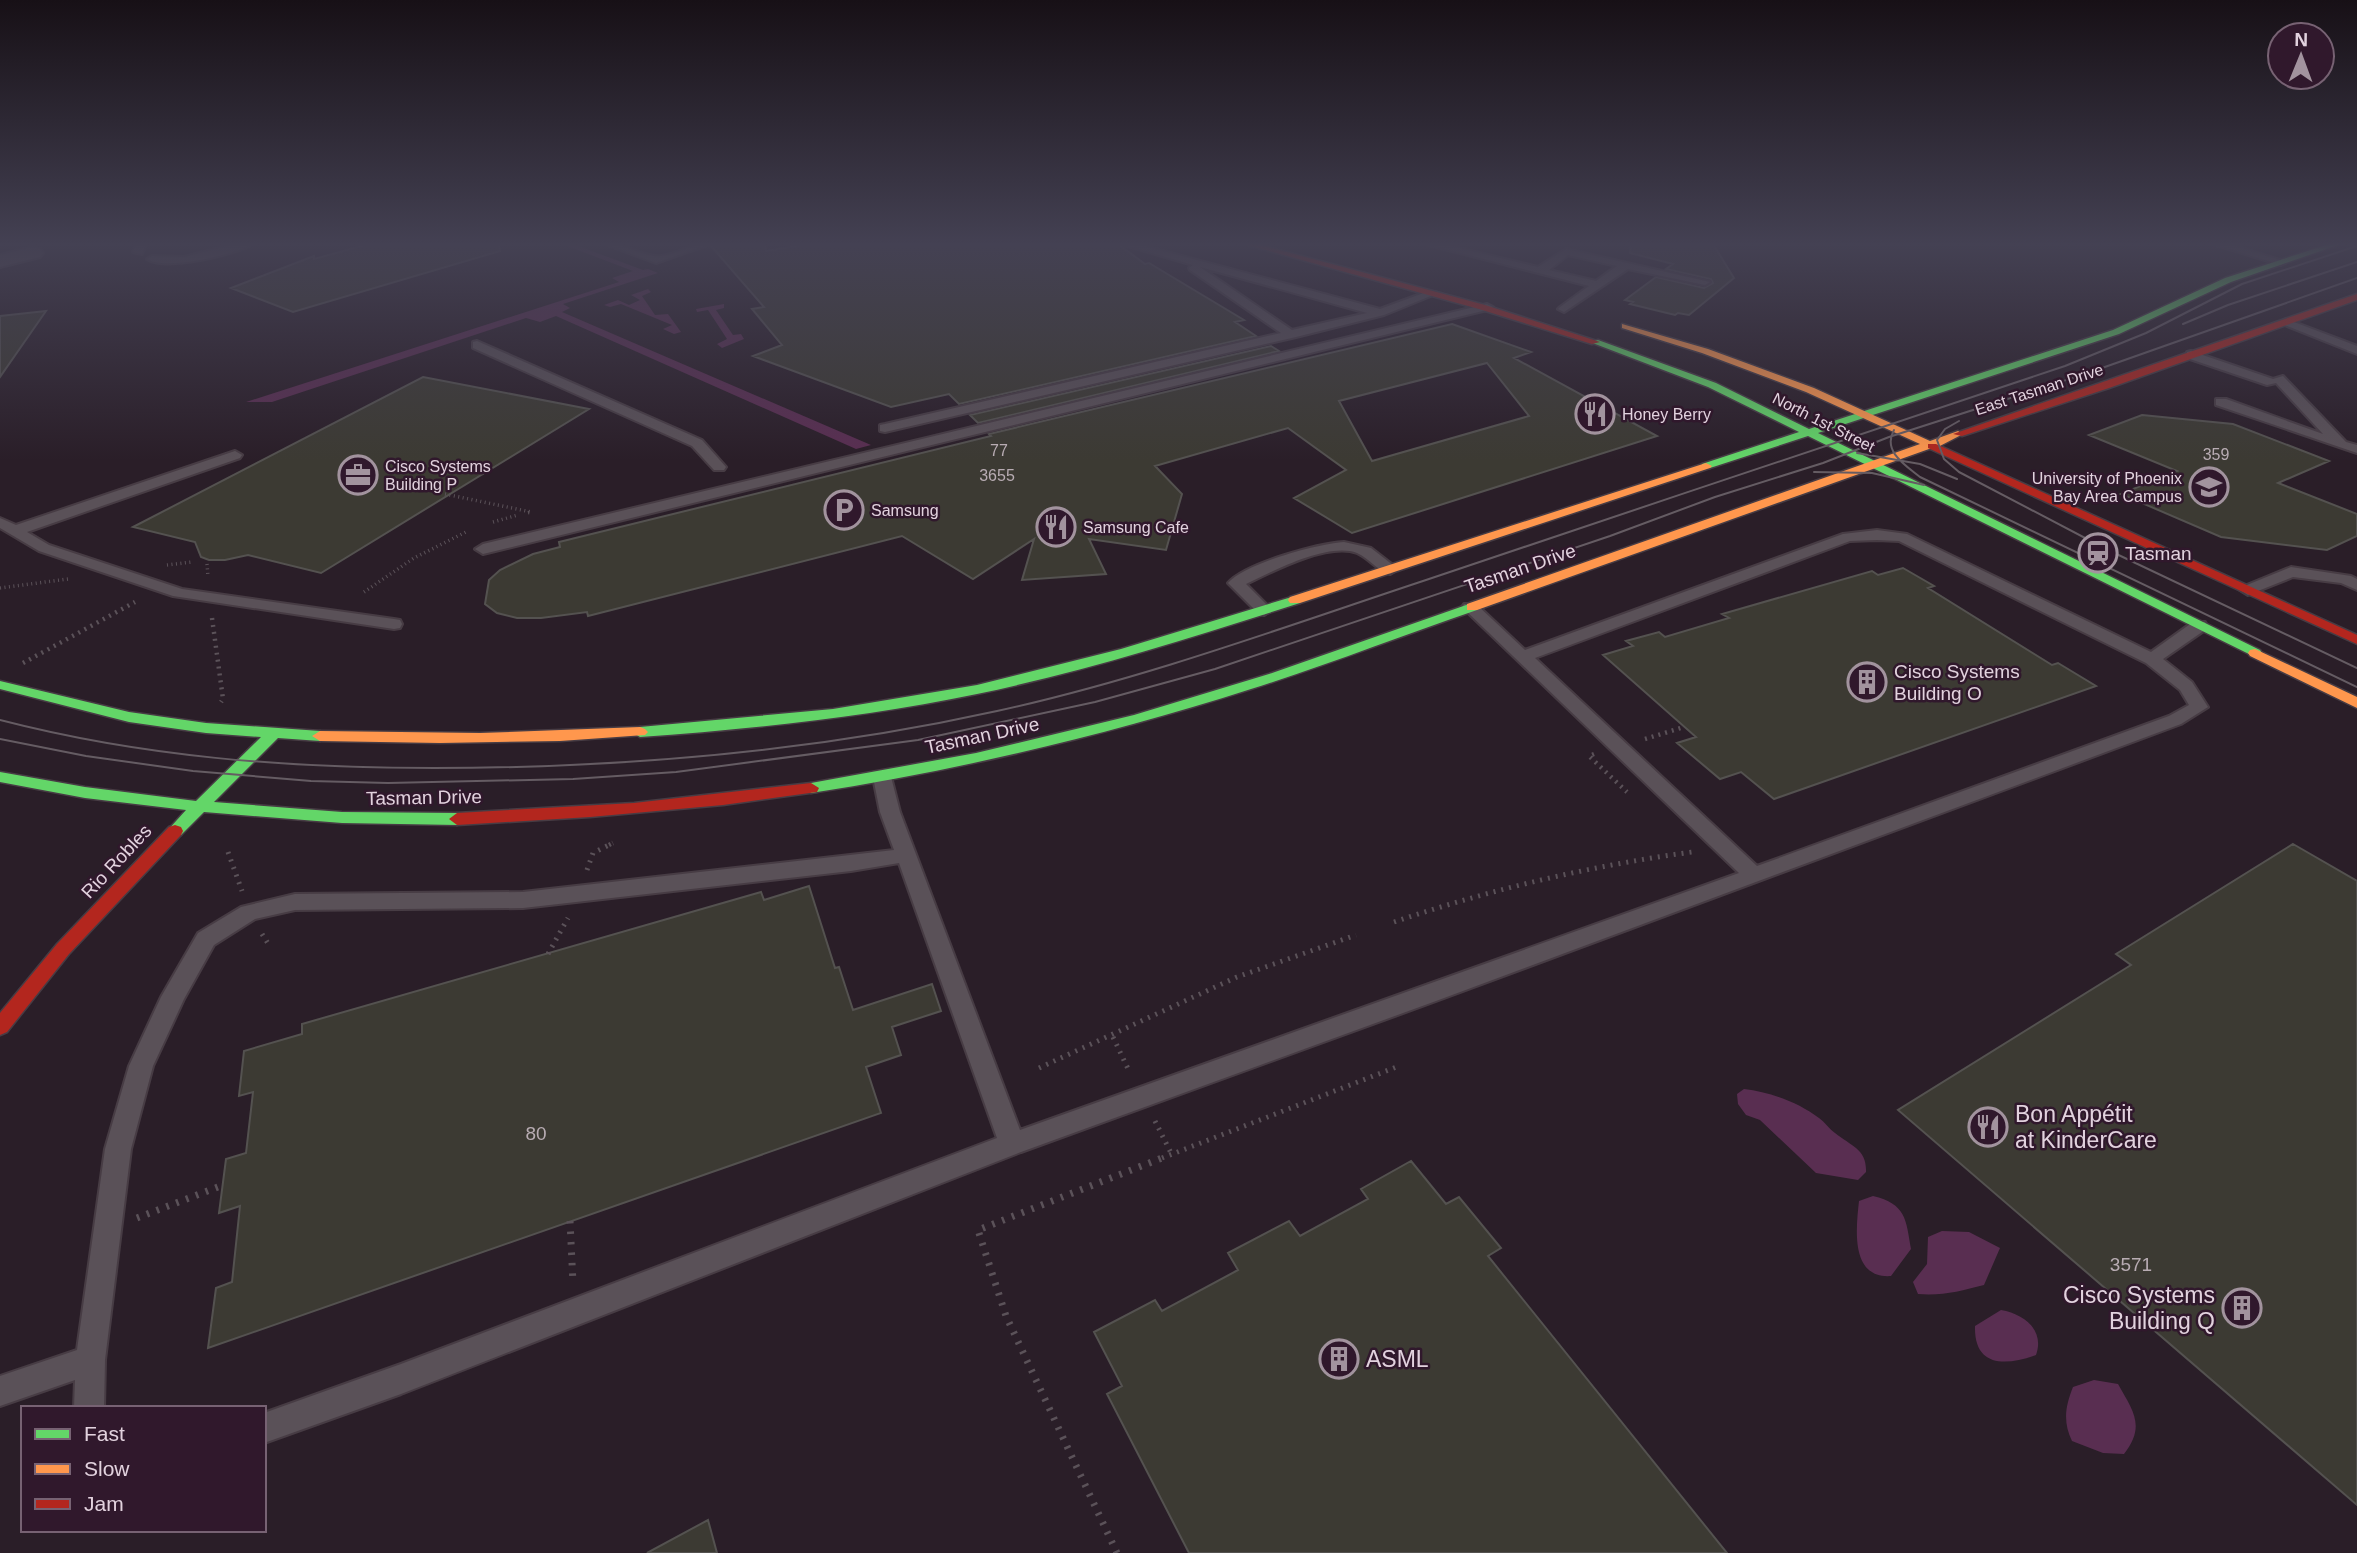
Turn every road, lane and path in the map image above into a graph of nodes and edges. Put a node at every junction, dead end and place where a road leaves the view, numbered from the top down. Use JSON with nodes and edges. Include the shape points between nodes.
{"nodes":[{"id":1,"x":1265,"y":316,"type":"edge"},
{"id":2,"x":1366,"y":316,"type":"edge"},
{"id":3,"x":1447,"y":316,"type":"edge"},
{"id":4,"x":1519,"y":316,"type":"edge"},
{"id":5,"x":2149,"y":316,"type":"edge"},
{"id":6,"x":2302,"y":316,"type":"edge"},
{"id":7,"x":1604,"y":320,"type":"dead end"},
{"id":8,"x":2286,"y":322,"type":"junction"},
{"id":9,"x":1292,"y":335,"type":"junction"},
{"id":10,"x":477,"y":345,"type":"dead end"},
{"id":11,"x":2357,"y":350,"type":"edge"},
{"id":12,"x":2191,"y":355,"type":"junction"},
{"id":13,"x":2221,"y":402,"type":"dead end"},
{"id":14,"x":1864,"y":413,"type":"junction"},
{"id":15,"x":885,"y":428,"type":"dead end"},
{"id":16,"x":1805,"y":432,"type":"junction"},
{"id":17,"x":1930,"y":444,"type":"junction"},
{"id":18,"x":2341,"y":445,"type":"junction"},
{"id":19,"x":2357,"y":449,"type":"edge"},
{"id":20,"x":235,"y":455,"type":"dead end"},
{"id":21,"x":1872,"y":466,"type":"junction"},
{"id":22,"x":719,"y":467,"type":"dead end"},
{"id":23,"x":445,"y":494,"type":"dead end"},
{"id":24,"x":488,"y":524,"type":"dead end"},
{"id":25,"x":7,"y":526,"type":"edge"},
{"id":26,"x":477,"y":528,"type":"dead end"},
{"id":27,"x":483,"y":549,"type":"dead end"},
{"id":28,"x":207,"y":564,"type":"dead end"},
{"id":29,"x":1390,"y":569,"type":"junction"},
{"id":30,"x":2357,"y":585,"type":"edge"},
{"id":31,"x":161,"y":588,"type":"junction"},
{"id":32,"x":2248,"y":590,"type":"junction"},
{"id":33,"x":364,"y":592,"type":"dead end"},
{"id":34,"x":210,"y":598,"type":"junction"},
{"id":35,"x":1470,"y":607,"type":"junction"},
{"id":36,"x":1264,"y":610,"type":"junction"},
{"id":37,"x":394,"y":624,"type":"dead end"},
{"id":38,"x":2199,"y":626,"type":"junction"},
{"id":39,"x":2357,"y":640,"type":"edge"},
{"id":40,"x":1522,"y":657,"type":"junction"},
{"id":41,"x":2152,"y":660,"type":"junction"},
{"id":42,"x":19,"y":665,"type":"dead end"},
{"id":43,"x":0,"y":685,"type":"edge"},
{"id":44,"x":2357,"y":703,"type":"edge"},
{"id":45,"x":218,"y":705,"type":"dead end"},
{"id":46,"x":273,"y":734,"type":"junction"},
{"id":47,"x":0,"y":777,"type":"edge"},
{"id":48,"x":883,"y":777,"type":"junction"},
{"id":49,"x":198,"y":808,"type":"junction"},
{"id":50,"x":624,"y":837,"type":"dead end"},
{"id":51,"x":1703,"y":849,"type":"dead end"},
{"id":52,"x":905,"y":855,"type":"junction"},
{"id":53,"x":586,"y":874,"type":"dead end"},
{"id":54,"x":1754,"y":875,"type":"junction"},
{"id":55,"x":575,"y":908,"type":"dead end"},
{"id":56,"x":1394,"y":922,"type":"dead end"},
{"id":57,"x":1356,"y":935,"type":"dead end"},
{"id":58,"x":548,"y":954,"type":"dead end"},
{"id":59,"x":0,"y":1027,"type":"edge"},
{"id":60,"x":1399,"y":1066,"type":"dead end"},
{"id":61,"x":1039,"y":1068,"type":"dead end"},
{"id":62,"x":1012,"y":1144,"type":"junction"},
{"id":63,"x":223,"y":1185,"type":"dead end"},
{"id":64,"x":570,"y":1221,"type":"dead end"},
{"id":65,"x":107,"y":1229,"type":"junction"},
{"id":66,"x":574,"y":1284,"type":"dead end"},
{"id":67,"x":90,"y":1360,"type":"junction"},
{"id":68,"x":0,"y":1391,"type":"edge"},
{"id":69,"x":89,"y":1406,"type":"edge"},
{"id":70,"x":266,"y":1427,"type":"edge"},
{"id":71,"x":1117,"y":1553,"type":"edge"}],
"edges":[{"from":1,"to":9,"type":"lane"},
{"from":2,"to":9,"type":"lane"},
{"from":3,"to":27,"type":"lane"},
{"from":4,"to":16,"type":"main road","name":"North 1st Street","via":[[1656,362]]},
{"from":5,"to":14,"type":"main road","name":"East Tasman Drive","via":[[2116,332]]},
{"from":6,"to":8,"type":"main road","name":"East Tasman Drive"},
{"from":7,"to":14,"type":"main road","name":"North 1st Street","via":[[1759,370]]},
{"from":8,"to":11,"type":"lane"},
{"from":8,"to":12,"type":"main road","name":"East Tasman Drive"},
{"from":9,"to":15,"type":"lane"},
{"from":10,"to":22,"type":"lane","via":[[697,443]]},
{"from":12,"to":17,"type":"main road","name":"East Tasman Drive"},
{"from":12,"to":18,"type":"lane","via":[[2275,381]]},
{"from":13,"to":18,"type":"lane"},
{"from":14,"to":16,"type":"main road","name":"Tasman Drive"},
{"from":14,"to":17,"type":"main road","name":"North 1st Street"},
{"from":16,"to":21,"type":"main road","name":"North 1st Street"},
{"from":16,"to":29,"type":"main road","name":"Tasman Drive"},
{"from":17,"to":21,"type":"main road","name":"Tasman Drive"},
{"from":17,"to":32,"type":"main road","name":"North 1st Street"},
{"from":18,"to":19,"type":"lane"},
{"from":20,"to":25,"type":"lane"},
{"from":21,"to":35,"type":"main road","name":"Tasman Drive"},
{"from":21,"to":38,"type":"main road","name":"North 1st Street"},
{"from":23,"to":24,"type":"path","via":[[531,512]]},
{"from":25,"to":31,"type":"lane","via":[[44,548]]},
{"from":26,"to":33,"type":"path","via":[[442,541]]},
{"from":28,"to":34,"type":"path"},
{"from":29,"to":36,"type":"main road","name":"Tasman Drive"},
{"from":29,"to":36,"type":"lane","via":[[1357,548],[1292,557],[1236,583]]},
{"from":30,"to":32,"type":"lane","via":[[2345,579],[2291,572]]},
{"from":31,"to":34,"type":"lane"},
{"from":31,"to":42,"type":"path"},
{"from":32,"to":39,"type":"main road","name":"North 1st Street"},
{"from":34,"to":37,"type":"lane"},
{"from":34,"to":45,"type":"path","via":[[223,699]]},
{"from":35,"to":40,"type":"lane"},
{"from":35,"to":48,"type":"main road","name":"Tasman Drive","via":[[1157,714],[1043,744]]},
{"from":36,"to":46,"type":"main road","name":"Tasman Drive","via":[[1023,679],[825,714],[701,728],[524,739]]},
{"from":38,"to":41,"type":"lane"},
{"from":38,"to":44,"type":"main road","name":"North 1st Street"},
{"from":40,"to":41,"type":"lane","via":[[1847,537],[1877,535],[1902,537]]},
{"from":40,"to":54,"type":"lane"},
{"from":41,"to":54,"type":"lane","via":[[2186,685],[2199,707],[2175,720]]},
{"from":43,"to":46,"type":"main road","name":"Tasman Drive","via":[[129,717]]},
{"from":46,"to":49,"type":"main road","name":"Rio Robles"},
{"from":47,"to":49,"type":"main road","name":"Tasman Drive","via":[[39,787]]},
{"from":48,"to":49,"type":"main road","name":"Tasman Drive","via":[[705,803],[587,813],[474,818],[278,817]]},
{"from":48,"to":52,"type":"lane"},
{"from":49,"to":59,"type":"main road","name":"Rio Robles","via":[[69,942]]},
{"from":50,"to":53,"type":"path","via":[[593,853]]},
{"from":51,"to":56,"type":"path","via":[[1615,861],[1522,883]]},
{"from":52,"to":62,"type":"lane"},
{"from":52,"to":65,"type":"lane","via":[[523,900],[295,902],[249,913],[206,939],[141,1066],[118,1149]]},
{"from":54,"to":62,"type":"lane"},
{"from":55,"to":58,"type":"path"},
{"from":57,"to":61,"type":"path","via":[[1237,977]]},
{"from":60,"to":71,"type":"path","via":[[978,1230],[1006,1316]]},
{"from":62,"to":70,"type":"lane"},
{"from":63,"to":65,"type":"path"},
{"from":64,"to":66,"type":"path"},
{"from":65,"to":67,"type":"lane"},
{"from":67,"to":68,"type":"lane"},
{"from":67,"to":69,"type":"lane"}]}
